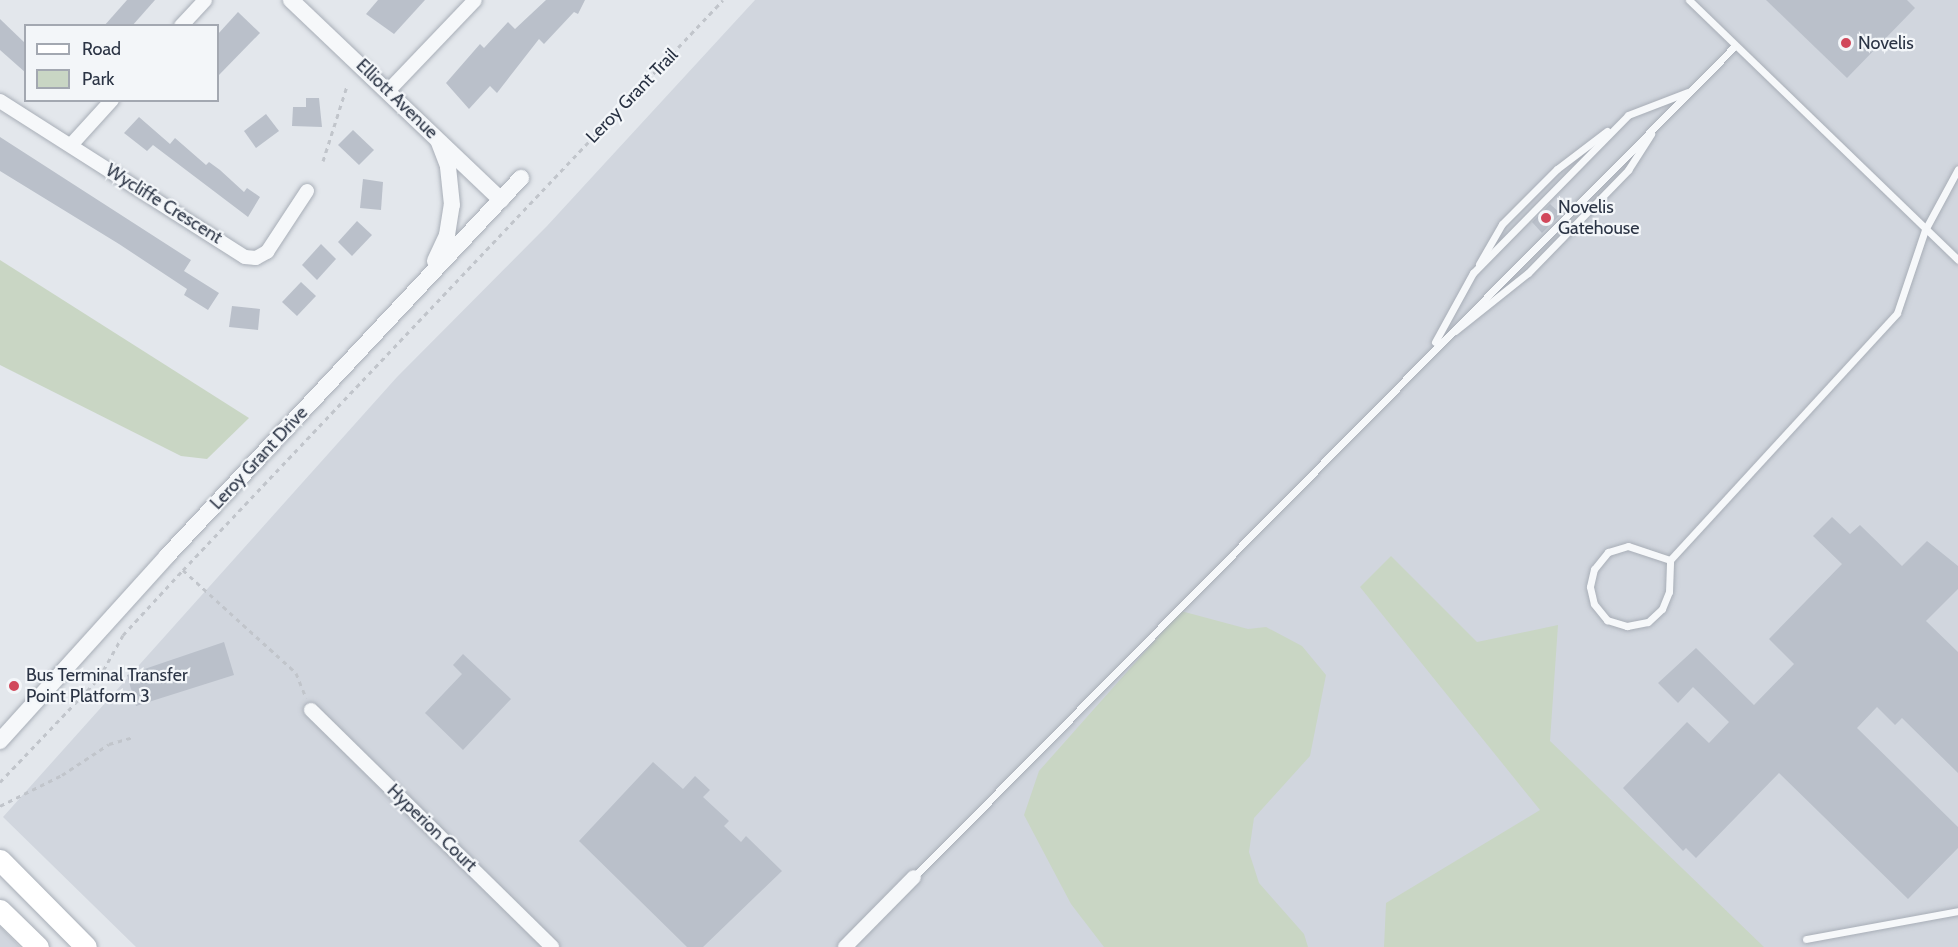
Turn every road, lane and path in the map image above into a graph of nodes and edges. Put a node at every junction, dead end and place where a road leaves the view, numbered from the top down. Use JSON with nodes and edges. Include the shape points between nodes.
{"nodes":[{"id":1,"x":205,"y":0,"type":"edge"},
{"id":2,"x":291,"y":0,"type":"edge"},
{"id":3,"x":475,"y":0,"type":"edge"},
{"id":4,"x":723,"y":0,"type":"edge"},
{"id":5,"x":1689,"y":0,"type":"edge"},
{"id":6,"x":183,"y":24,"type":"edge"},
{"id":7,"x":1735,"y":46,"type":"junction"},
{"id":8,"x":347,"y":86,"type":"dead end"},
{"id":9,"x":389,"y":90,"type":"junction"},
{"id":10,"x":1690,"y":91,"type":"junction"},
{"id":11,"x":0,"y":100,"type":"edge"},
{"id":12,"x":110,"y":102,"type":"edge"},
{"id":13,"x":1628,"y":115,"type":"junction"},
{"id":14,"x":1657,"y":124,"type":"junction"},
{"id":15,"x":438,"y":139,"type":"junction"},
{"id":16,"x":71,"y":145,"type":"junction"},
{"id":17,"x":323,"y":161,"type":"dead end"},
{"id":18,"x":1958,"y":169,"type":"edge"},
{"id":19,"x":521,"y":178,"type":"dead end"},
{"id":20,"x":307,"y":191,"type":"dead end"},
{"id":21,"x":501,"y":200,"type":"junction"},
{"id":22,"x":1925,"y":230,"type":"junction"},
{"id":23,"x":1958,"y":260,"type":"edge"},
{"id":24,"x":1473,"y":273,"type":"junction"},
{"id":25,"x":423,"y":283,"type":"junction"},
{"id":26,"x":1430,"y":351,"type":"junction"},
{"id":27,"x":1670,"y":560,"type":"junction"},
{"id":28,"x":183,"y":570,"type":"junction"},
{"id":29,"x":311,"y":710,"type":"joint"},
{"id":30,"x":134,"y":737,"type":"dead end"},
{"id":31,"x":0,"y":741,"type":"edge"},
{"id":32,"x":0,"y":782,"type":"edge"},
{"id":33,"x":0,"y":806,"type":"edge"},
{"id":34,"x":0,"y":860,"type":"edge"},
{"id":35,"x":914,"y":877,"type":"joint"},
{"id":36,"x":0,"y":910,"type":"edge"},
{"id":37,"x":1958,"y":911,"type":"edge"},
{"id":38,"x":1806,"y":939,"type":"dead end"},
{"id":39,"x":38,"y":947,"type":"edge"},
{"id":40,"x":86,"y":947,"type":"edge"},
{"id":41,"x":552,"y":947,"type":"edge"},
{"id":42,"x":845,"y":947,"type":"edge"}],
"edges":[{"from":1,"to":6,"type":"street"},
{"from":2,"to":9,"type":"street","name":"Elliott Avenue"},
{"from":3,"to":9,"type":"street"},
{"from":4,"to":28,"type":"path","name":"Leroy Grant Trail"},
{"from":5,"to":7,"type":"lane"},
{"from":7,"to":10,"type":"lane"},
{"from":7,"to":22,"type":"lane"},
{"from":8,"to":17,"type":"path"},
{"from":9,"to":15,"type":"street","name":"Elliott Avenue"},
{"from":10,"to":13,"type":"lane"},
{"from":10,"to":14,"type":"lane"},
{"from":11,"to":16,"type":"street","name":"Wycliffe Crescent"},
{"from":12,"to":16,"type":"street"},
{"from":13,"to":24,"type":"lane"},
{"from":13,"to":24,"type":"lane","via":[[1557,169],[1502,224]]},
{"from":14,"to":26,"type":"lane"},
{"from":14,"to":26,"type":"lane","via":[[1628,171],[1528,273]]},
{"from":15,"to":21,"type":"street","name":"Elliott Avenue"},
{"from":15,"to":25,"type":"street","via":[[448,166],[451,221]]},
{"from":16,"to":20,"type":"street","name":"Wycliffe Crescent","via":[[245,257],[256,258],[267,252]]},
{"from":18,"to":22,"type":"lane"},
{"from":19,"to":21,"type":"street","name":"Leroy Grant Drive"},
{"from":21,"to":25,"type":"street","name":"Leroy Grant Drive"},
{"from":22,"to":23,"type":"lane"},
{"from":22,"to":27,"type":"lane","via":[[1897,313]]},
{"from":24,"to":26,"type":"lane"},
{"from":25,"to":31,"type":"street","name":"Leroy Grant Drive"},
{"from":26,"to":35,"type":"lane"},
{"from":27,"to":27,"type":"lane","via":[[1628,546],[1608,552],[1594,569],[1590,586],[1594,604],[1607,620],[1627,626],[1648,621],[1662,609],[1669,592]]},
{"from":28,"to":29,"type":"path","via":[[296,673]]},
{"from":28,"to":32,"type":"path","name":"Leroy Grant Trail","via":[[123,635],[99,678]]},
{"from":29,"to":41,"type":"street","name":"Hyperion Court"},
{"from":30,"to":33,"type":"path","via":[[109,744],[62,775]]},
{"from":34,"to":40,"type":"main road"},
{"from":35,"to":42,"type":"street"},
{"from":36,"to":39,"type":"main road"},
{"from":37,"to":38,"type":"lane"}]}
